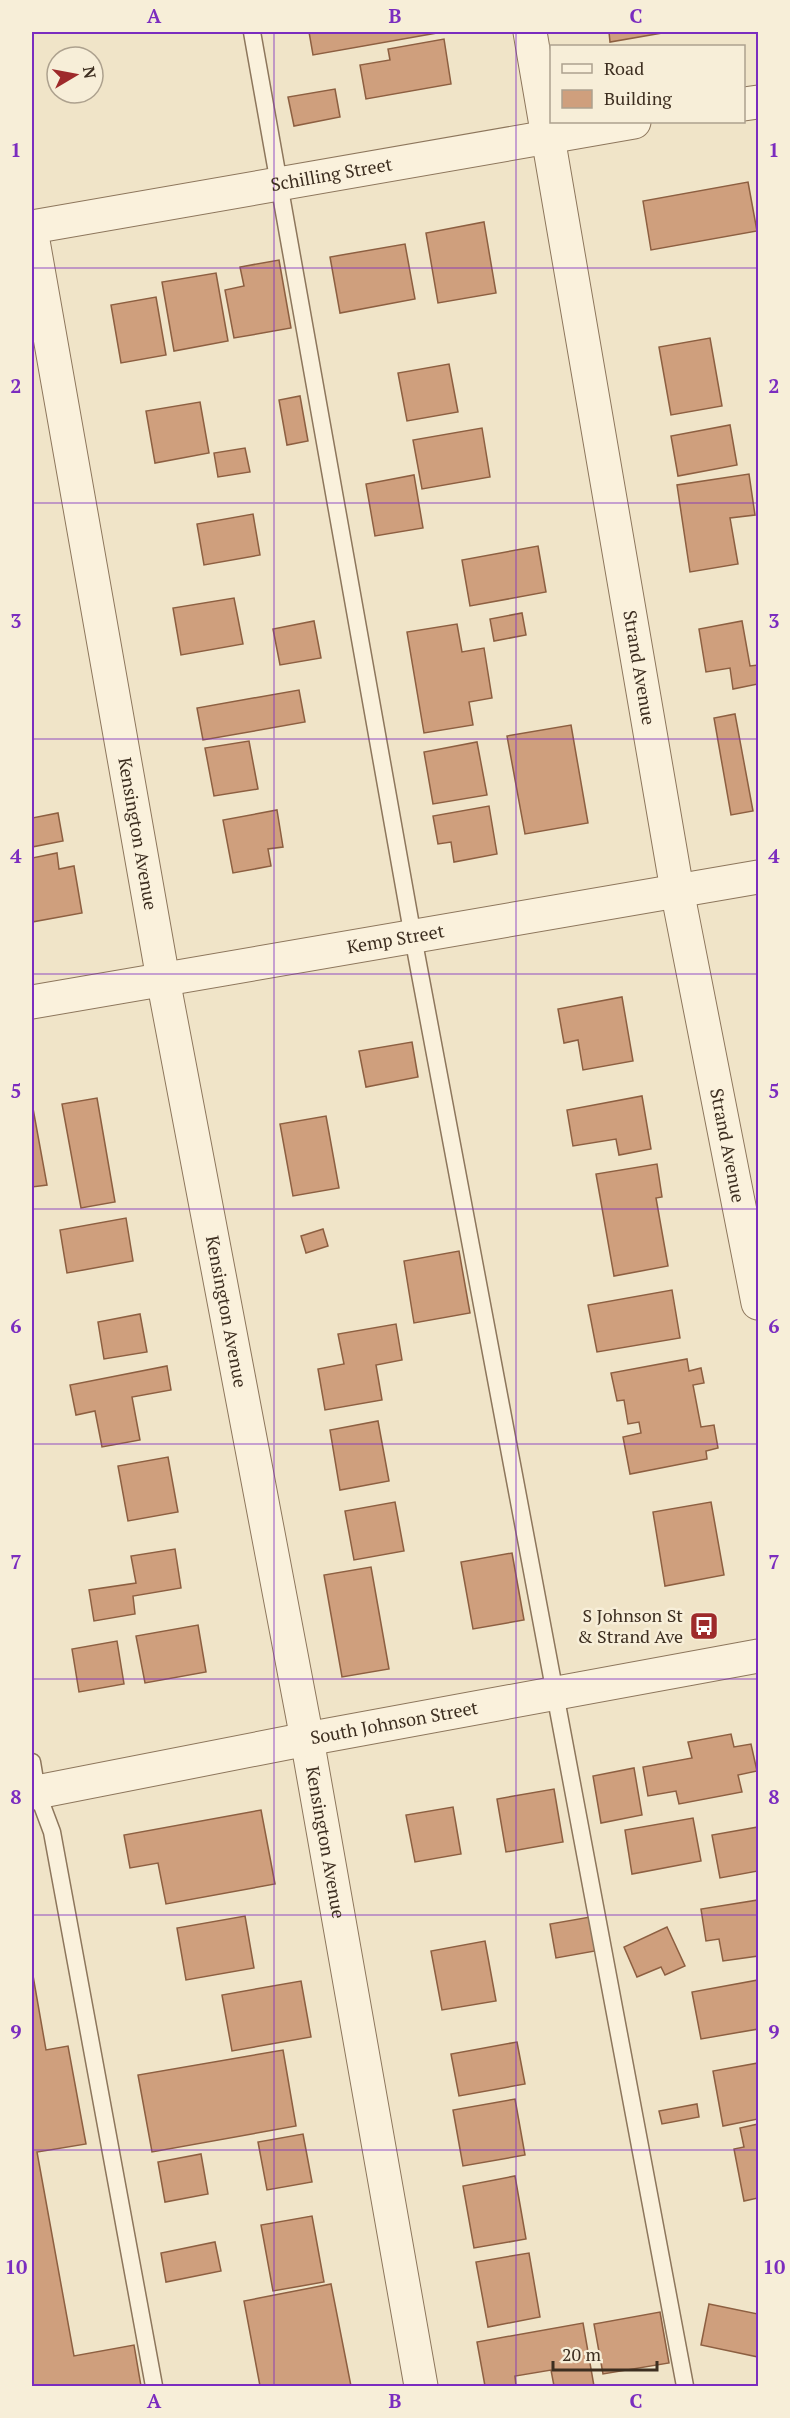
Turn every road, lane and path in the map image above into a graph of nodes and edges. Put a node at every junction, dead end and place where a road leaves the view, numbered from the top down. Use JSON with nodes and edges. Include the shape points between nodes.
{"nodes":[{"id":1,"x":252,"y":32,"type":"edge"},
{"id":2,"x":531,"y":32,"type":"edge"},
{"id":3,"x":627,"y":123,"type":"edge"},
{"id":4,"x":548,"y":135,"type":"junction"},
{"id":5,"x":279,"y":184,"type":"junction"},
{"id":6,"x":32,"y":227,"type":"edge"},
{"id":7,"x":32,"y":235,"type":"edge"},
{"id":8,"x":759,"y":877,"type":"edge"},
{"id":9,"x":677,"y":890,"type":"junction"},
{"id":10,"x":413,"y":937,"type":"junction"},
{"id":11,"x":163,"y":979,"type":"junction"},
{"id":12,"x":32,"y":1002,"type":"edge"},
{"id":13,"x":759,"y":1303,"type":"edge"},
{"id":14,"x":759,"y":1656,"type":"edge"},
{"id":15,"x":555,"y":1693,"type":"junction"},
{"id":16,"x":307,"y":1739,"type":"junction"},
{"id":17,"x":33,"y":1782,"type":"edge"},
{"id":18,"x":154,"y":2386,"type":"edge"},
{"id":19,"x":422,"y":2386,"type":"edge"},
{"id":20,"x":685,"y":2386,"type":"edge"}],
"edges":[{"from":1,"to":5,"type":"lane"},
{"from":2,"to":4,"type":"street","name":"Strand Avenue"},
{"from":3,"to":4,"type":"street","name":"Schilling Street"},
{"from":4,"to":5,"type":"street","name":"Schilling Street"},
{"from":4,"to":9,"type":"street","name":"Strand Avenue"},
{"from":5,"to":6,"type":"street","name":"Schilling Street"},
{"from":5,"to":10,"type":"lane"},
{"from":7,"to":11,"type":"street","name":"Kensington Avenue"},
{"from":8,"to":9,"type":"street","name":"Kemp Street"},
{"from":9,"to":10,"type":"street","name":"Kemp Street"},
{"from":9,"to":13,"type":"street","name":"Strand Avenue"},
{"from":10,"to":11,"type":"street","name":"Kemp Street"},
{"from":10,"to":15,"type":"lane"},
{"from":11,"to":12,"type":"street","name":"Kemp Street"},
{"from":11,"to":16,"type":"street","name":"Kensington Avenue"},
{"from":14,"to":15,"type":"street","name":"South Johnson Street"},
{"from":15,"to":16,"type":"street","name":"South Johnson Street"},
{"from":15,"to":20,"type":"lane"},
{"from":16,"to":17,"type":"street","name":"South Johnson Street"},
{"from":16,"to":19,"type":"street","name":"Kensington Avenue"},
{"from":17,"to":18,"type":"lane","via":[[52,1832]]}]}
